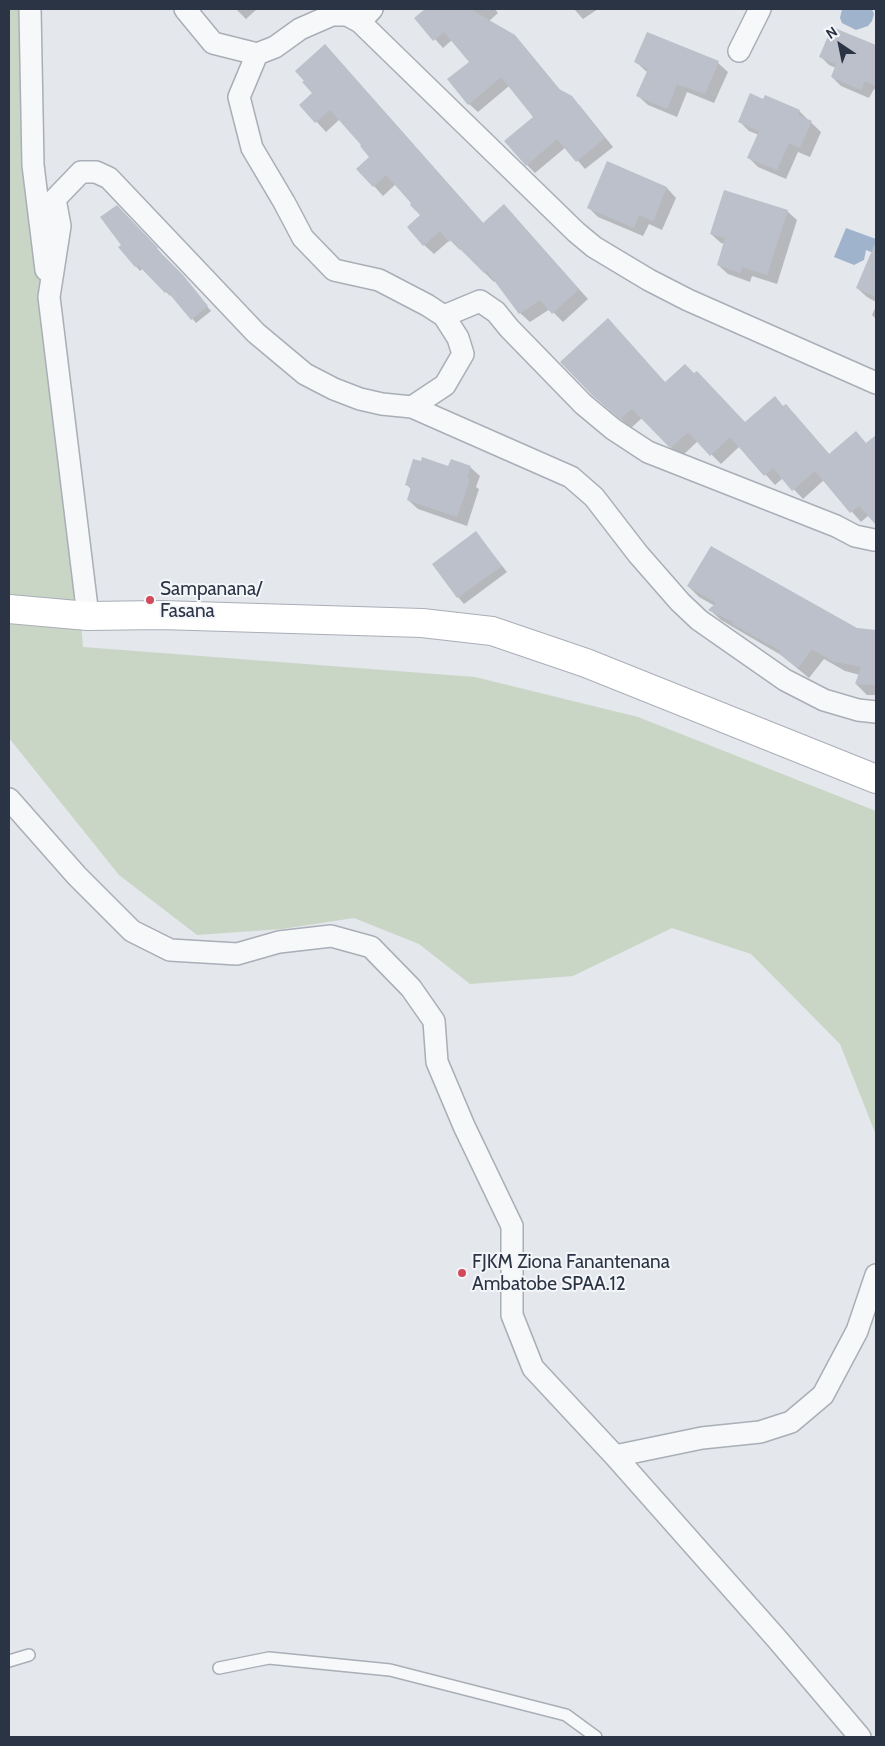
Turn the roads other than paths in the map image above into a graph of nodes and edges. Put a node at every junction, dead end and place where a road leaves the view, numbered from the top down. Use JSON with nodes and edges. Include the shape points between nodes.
{"nodes":[{"id":1,"x":30,"y":9,"type":"edge"},
{"id":2,"x":185,"y":9,"type":"edge"},
{"id":3,"x":760,"y":9,"type":"edge"},
{"id":4,"x":366,"y":15,"type":"edge"},
{"id":5,"x":739,"y":51,"type":"dead end"},
{"id":6,"x":257,"y":54,"type":"junction"},
{"id":7,"x":49,"y":297,"type":"junction"},
{"id":8,"x":444,"y":316,"type":"junction"},
{"id":9,"x":876,"y":383,"type":"edge"},
{"id":10,"x":412,"y":407,"type":"junction"},
{"id":11,"x":876,"y":540,"type":"edge"},
{"id":12,"x":9,"y":609,"type":"edge"},
{"id":13,"x":88,"y":616,"type":"junction"},
{"id":14,"x":876,"y":712,"type":"edge"},
{"id":15,"x":876,"y":779,"type":"edge"},
{"id":16,"x":9,"y":799,"type":"edge"},
{"id":17,"x":876,"y":1276,"type":"edge"},
{"id":18,"x":614,"y":1456,"type":"junction"},
{"id":19,"x":29,"y":1655,"type":"dead end"},
{"id":20,"x":9,"y":1661,"type":"edge"},
{"id":21,"x":219,"y":1668,"type":"dead end"},
{"id":22,"x":596,"y":1737,"type":"edge"},
{"id":23,"x":860,"y":1737,"type":"edge"}],
"edges":[{"from":1,"to":7,"type":"street","via":[[34,165]]},
{"from":2,"to":6,"type":"street","via":[[213,43]]},
{"from":3,"to":5,"type":"street"},
{"from":4,"to":6,"type":"street","via":[[332,16],[300,29],[275,47]]},
{"from":4,"to":9,"type":"street","via":[[594,247],[688,300]]},
{"from":6,"to":8,"type":"street","via":[[239,98],[241,106],[252,148],[303,238],[334,270],[378,280]]},
{"from":7,"to":10,"type":"street","via":[[60,226],[55,199],[81,172],[96,172],[110,178],[256,333],[305,374],[360,399]]},
{"from":7,"to":13,"type":"street"},
{"from":8,"to":10,"type":"street","via":[[458,338],[463,354],[445,385]]},
{"from":8,"to":11,"type":"street","via":[[480,301],[496,312],[583,404],[648,452],[855,536]]},
{"from":10,"to":14,"type":"street","via":[[570,477],[594,497],[644,560],[699,620],[792,684],[824,700]]},
{"from":12,"to":13,"type":"street"},
{"from":13,"to":15,"type":"street","via":[[161,614],[412,623],[492,631],[586,663]]},
{"from":16,"to":18,"type":"street","via":[[77,876],[132,931],[170,950],[237,954],[279,942],[331,936],[371,947],[411,988],[434,1021],[437,1062],[512,1226],[512,1315],[533,1368]]},
{"from":17,"to":18,"type":"street","via":[[857,1332],[823,1395],[791,1422],[760,1432],[702,1438]]},
{"from":18,"to":23,"type":"street"},
{"from":19,"to":20,"type":"lane"},
{"from":21,"to":22,"type":"lane","via":[[269,1658],[390,1670],[566,1715]]}]}
